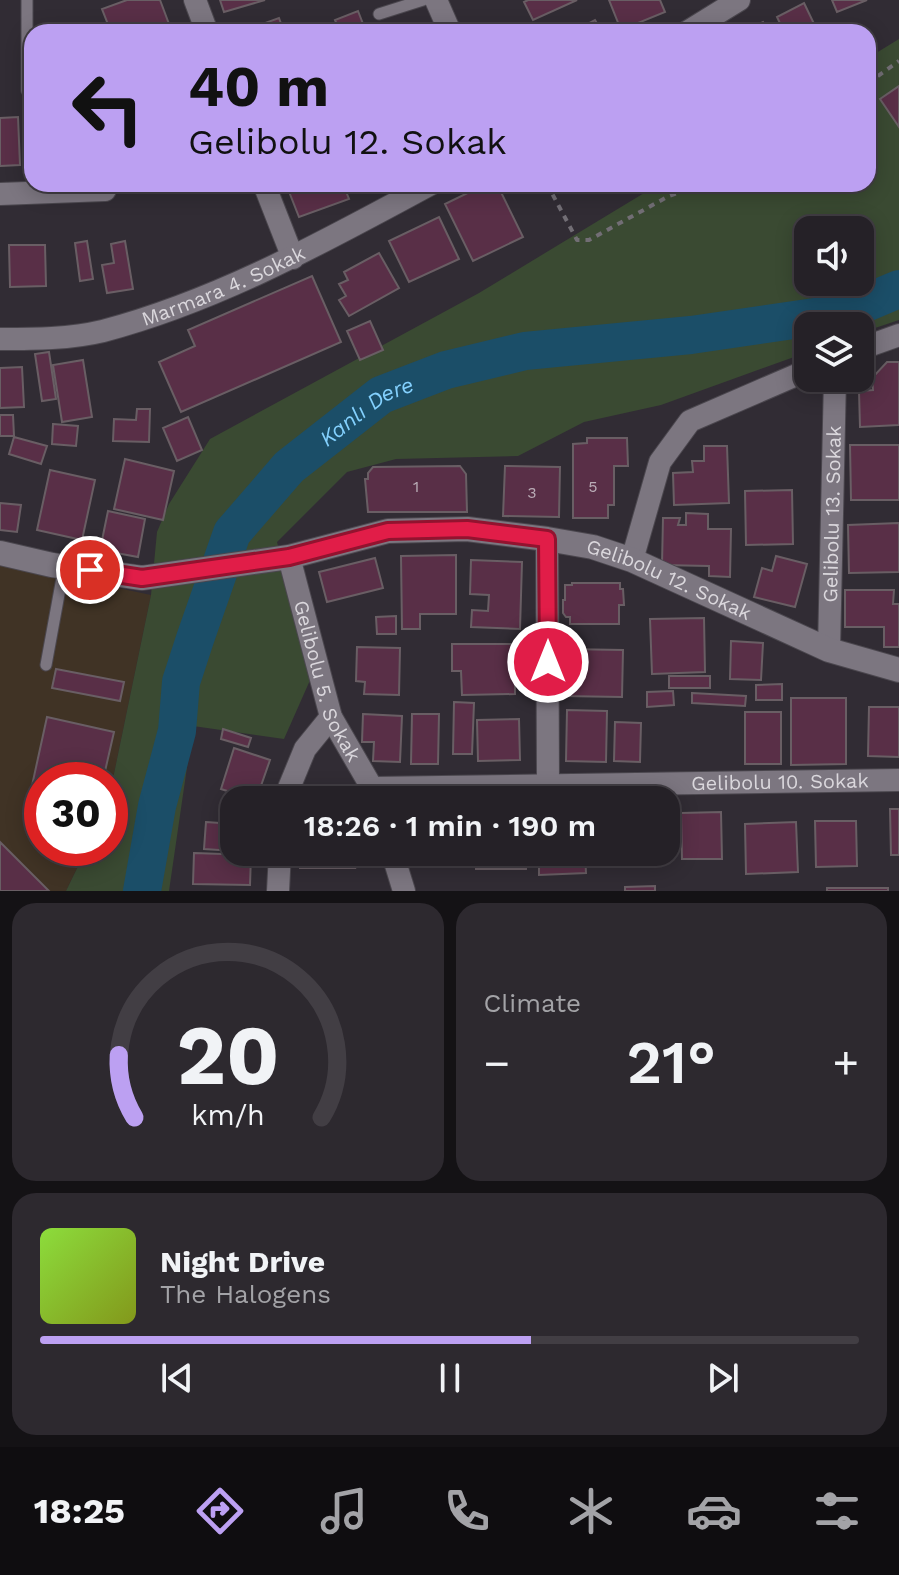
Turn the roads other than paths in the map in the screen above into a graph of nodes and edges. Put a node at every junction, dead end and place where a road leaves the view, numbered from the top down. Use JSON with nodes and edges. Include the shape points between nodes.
{"nodes":[{"id":1,"x":27,"y":0,"type":"edge"},
{"id":2,"x":195,"y":0,"type":"edge"},
{"id":3,"x":423,"y":0,"type":"edge"},
{"id":4,"x":436,"y":0,"type":"edge"},
{"id":5,"x":739,"y":0,"type":"edge"},
{"id":6,"x":379,"y":14,"type":"dead end"},
{"id":7,"x":27,"y":24,"type":"edge"},
{"id":8,"x":204,"y":24,"type":"edge"},
{"id":9,"x":446,"y":24,"type":"edge"},
{"id":10,"x":700,"y":24,"type":"edge"},
{"id":11,"x":52,"y":192,"type":"edge"},
{"id":12,"x":267,"y":192,"type":"edge"},
{"id":13,"x":416,"y":192,"type":"edge"},
{"id":14,"x":0,"y":194,"type":"edge"},
{"id":15,"x":293,"y":258,"type":"junction"},
{"id":16,"x":899,"y":335,"type":"edge"},
{"id":17,"x":0,"y":339,"type":"edge"},
{"id":18,"x":874,"y":344,"type":"edge"},
{"id":19,"x":794,"y":376,"type":"edge"},
{"id":20,"x":835,"y":392,"type":"edge"},
{"id":21,"x":547,"y":539,"type":"junction"},
{"id":22,"x":0,"y":553,"type":"edge"},
{"id":23,"x":289,"y":557,"type":"junction"},
{"id":24,"x":632,"y":560,"type":"junction"},
{"id":25,"x":64,"y":567,"type":"junction"},
{"id":26,"x":829,"y":650,"type":"junction"},
{"id":27,"x":46,"y":665,"type":"dead end"},
{"id":28,"x":899,"y":670,"type":"edge"},
{"id":29,"x":331,"y":717,"type":"junction"},
{"id":30,"x":899,"y":780,"type":"edge"},
{"id":31,"x":548,"y":784,"type":"junction"},
{"id":32,"x":290,"y":786,"type":"edge"},
{"id":33,"x":370,"y":786,"type":"edge"},
{"id":34,"x":513,"y":786,"type":"edge"},
{"id":35,"x":279,"y":866,"type":"edge"},
{"id":36,"x":396,"y":866,"type":"edge"},
{"id":37,"x":278,"y":891,"type":"edge"},
{"id":38,"x":404,"y":891,"type":"edge"}],
"edges":[{"from":1,"to":7,"type":"lane"},
{"from":2,"to":8,"type":"street"},
{"from":3,"to":6,"type":"lane"},
{"from":4,"to":9,"type":"street"},
{"from":5,"to":10,"type":"street"},
{"from":11,"to":14,"type":"street"},
{"from":12,"to":15,"type":"street"},
{"from":13,"to":15,"type":"street","name":"Marmara 4. Sokak"},
{"from":15,"to":17,"type":"street","name":"Marmara 4. Sokak","via":[[215,294],[102,331],[45,340]]},
{"from":16,"to":18,"type":"street"},
{"from":19,"to":24,"type":"street","via":[[690,421],[660,462]]},
{"from":20,"to":26,"type":"street","name":"Gelibolu 13. Sokak"},
{"from":21,"to":23,"type":"street","name":"Gelibolu 12. Sokak","via":[[467,529],[388,531]]},
{"from":21,"to":24,"type":"street","name":"Gelibolu 12. Sokak"},
{"from":21,"to":31,"type":"street"},
{"from":22,"to":25,"type":"street","name":"Gelibolu 12. Sokak"},
{"from":23,"to":25,"type":"street","name":"Gelibolu 12. Sokak","via":[[142,578]]},
{"from":23,"to":29,"type":"street","name":"Gelibolu 5. Sokak"},
{"from":24,"to":26,"type":"street","name":"Gelibolu 12. Sokak"},
{"from":25,"to":27,"type":"lane"},
{"from":26,"to":28,"type":"street","name":"Gelibolu 12. Sokak"},
{"from":29,"to":32,"type":"street","via":[[305,749]]},
{"from":29,"to":33,"type":"street","name":"Gelibolu 5. Sokak"},
{"from":30,"to":31,"type":"street","name":"Gelibolu 10. Sokak"},
{"from":31,"to":34,"type":"street","name":"Gelibolu 10. Sokak"},
{"from":35,"to":37,"type":"street"},
{"from":36,"to":38,"type":"street"}]}
